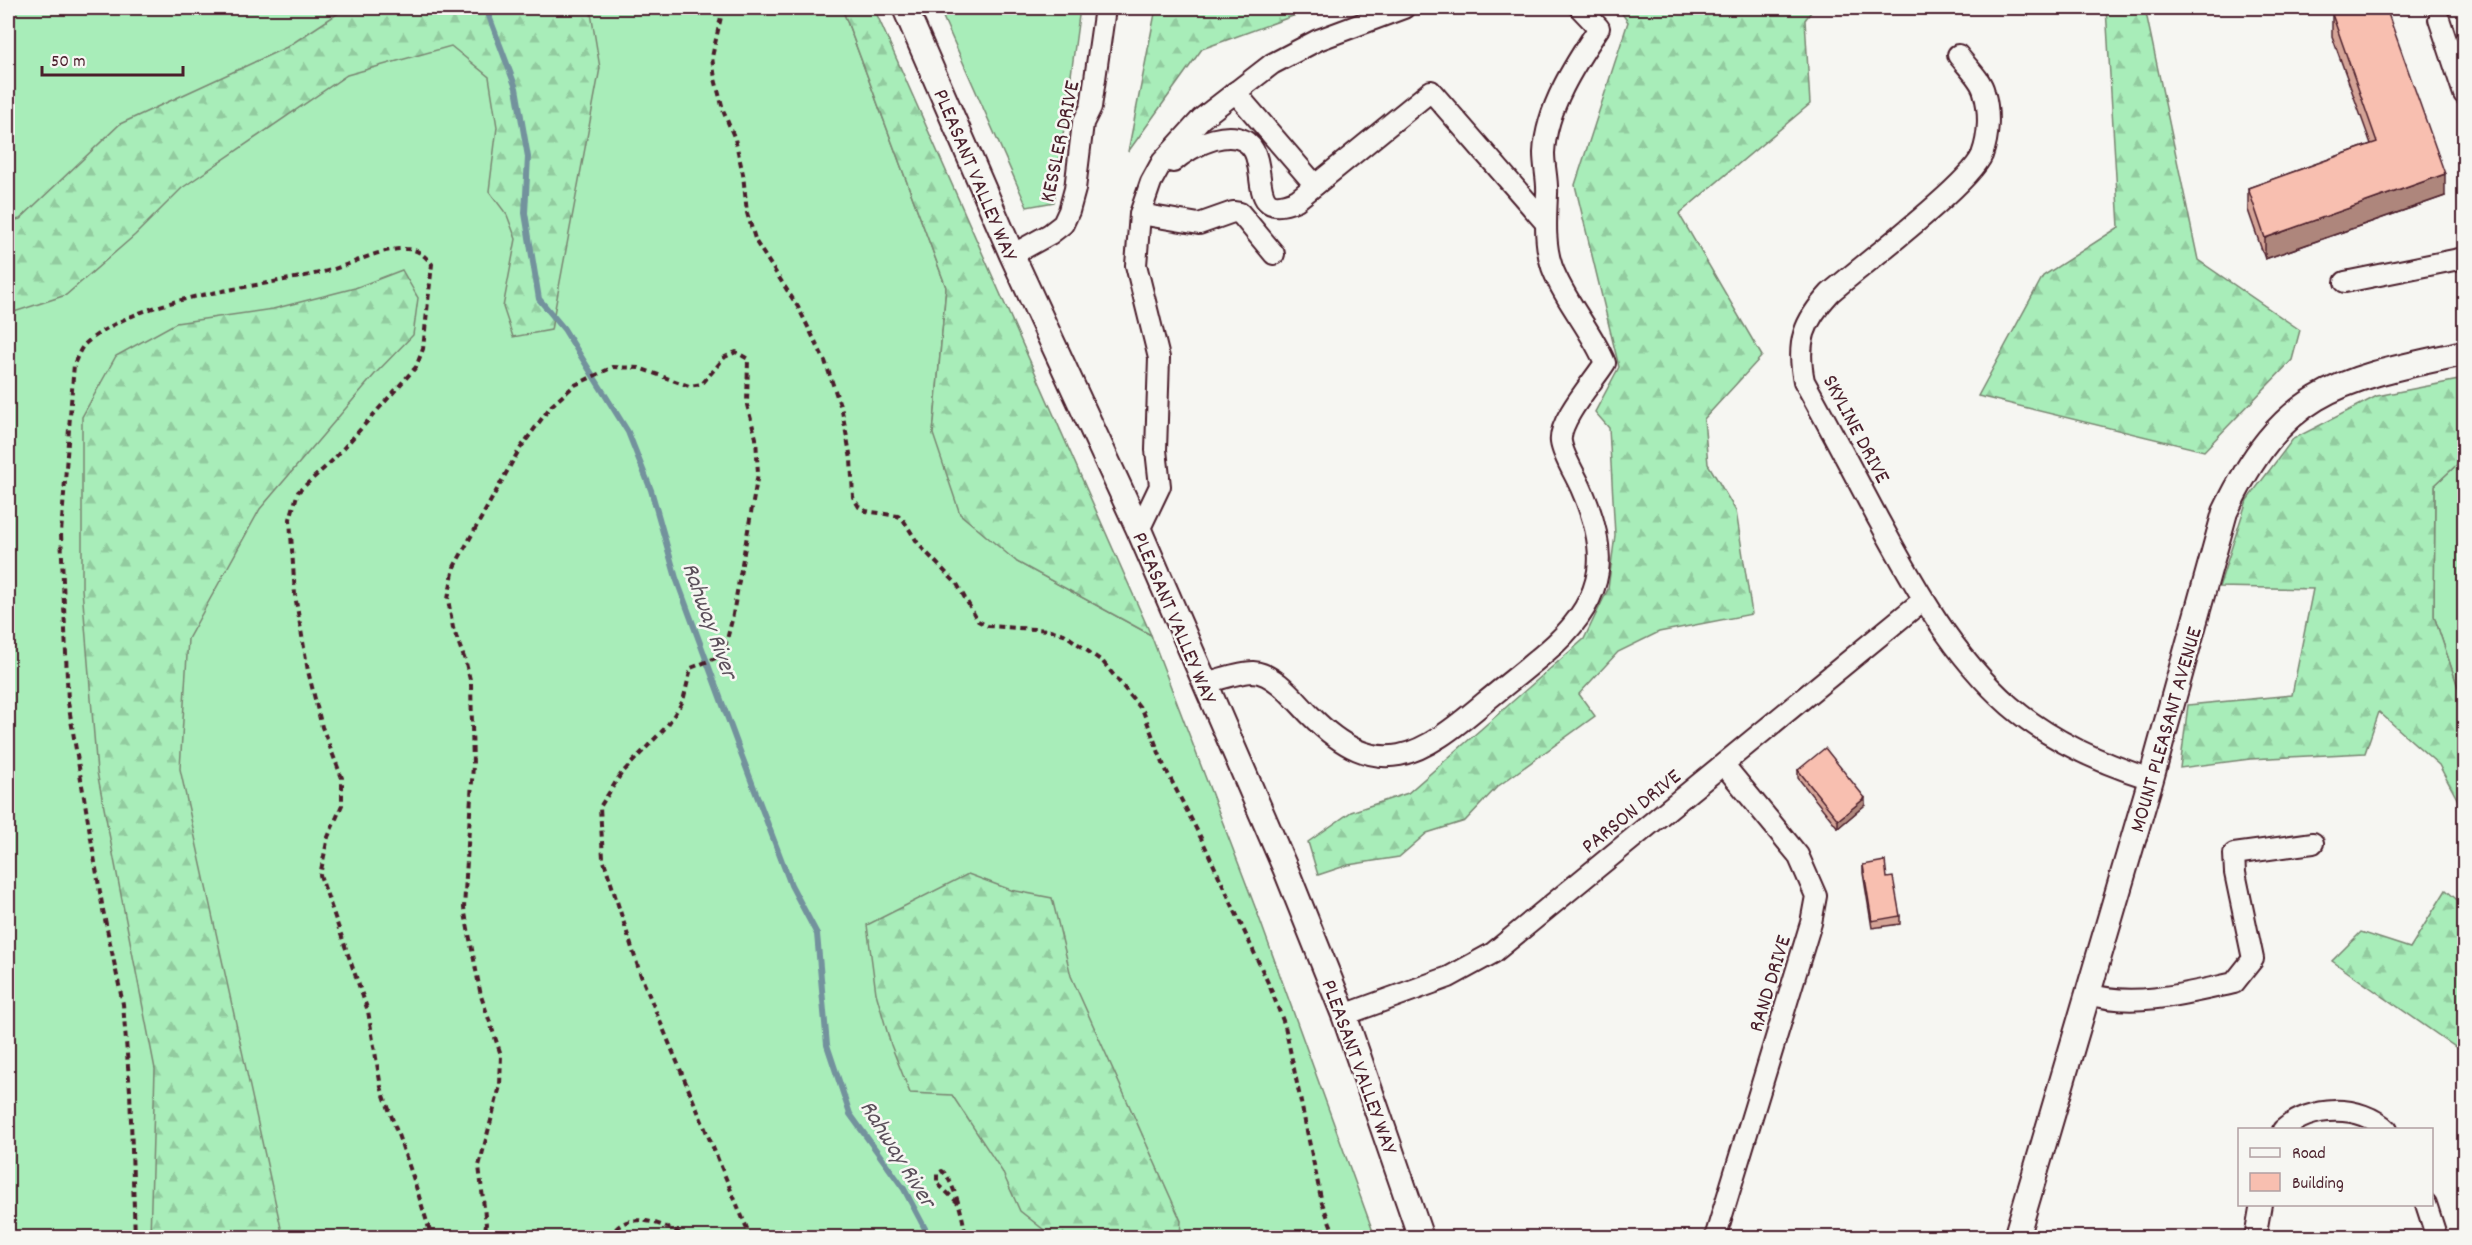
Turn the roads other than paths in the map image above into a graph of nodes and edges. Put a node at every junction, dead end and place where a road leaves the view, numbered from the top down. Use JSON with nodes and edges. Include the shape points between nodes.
{"nodes":[{"id":1,"x":905,"y":8,"type":"edge"},
{"id":2,"x":1105,"y":8,"type":"edge"},
{"id":3,"x":1404,"y":8,"type":"edge"},
{"id":4,"x":1580,"y":8,"type":"edge"},
{"id":5,"x":2439,"y":19,"type":"dead end"},
{"id":6,"x":1958,"y":55,"type":"dead end"},
{"id":7,"x":1235,"y":92,"type":"junction"},
{"id":8,"x":2464,"y":94,"type":"edge"},
{"id":9,"x":1151,"y":182,"type":"junction"},
{"id":10,"x":1316,"y":184,"type":"junction"},
{"id":11,"x":1140,"y":214,"type":"junction"},
{"id":12,"x":1544,"y":221,"type":"junction"},
{"id":13,"x":1274,"y":254,"type":"dead end"},
{"id":14,"x":1012,"y":255,"type":"junction"},
{"id":15,"x":2464,"y":258,"type":"edge"},
{"id":16,"x":2345,"y":282,"type":"dead end"},
{"id":17,"x":2464,"y":353,"type":"edge"},
{"id":18,"x":1139,"y":530,"type":"junction"},
{"id":19,"x":1922,"y":601,"type":"junction"},
{"id":20,"x":1204,"y":683,"type":"junction"},
{"id":21,"x":1724,"y":765,"type":"junction"},
{"id":22,"x":2151,"y":779,"type":"junction"},
{"id":23,"x":2313,"y":843,"type":"dead end"},
{"id":24,"x":2089,"y":994,"type":"junction"},
{"id":25,"x":1344,"y":1015,"type":"junction"},
{"id":26,"x":2286,"y":1128,"type":"edge"},
{"id":27,"x":2384,"y":1128,"type":"edge"},
{"id":28,"x":2261,"y":1206,"type":"edge"},
{"id":29,"x":2427,"y":1206,"type":"edge"},
{"id":30,"x":1421,"y":1238,"type":"edge"},
{"id":31,"x":1715,"y":1238,"type":"edge"},
{"id":32,"x":2016,"y":1238,"type":"edge"},
{"id":33,"x":2255,"y":1238,"type":"edge"},
{"id":34,"x":2437,"y":1238,"type":"edge"}],
"edges":[{"from":1,"to":14,"type":"main road","name":"PLEASANT VALLEY WAY"},
{"from":2,"to":14,"type":"street","name":"KESSLER DRIVE","via":[[1091,107],[1083,123],[1069,211],[1050,234]]},
{"from":3,"to":7,"type":"street","via":[[1314,41],[1272,64]]},
{"from":4,"to":12,"type":"street","via":[[1599,28],[1571,69],[1555,106],[1544,152]]},
{"from":5,"to":8,"type":"street"},
{"from":6,"to":19,"type":"street","name":"SKYLINE DRIVE","via":[[1984,89],[1987,134],[1981,157],[1964,180],[1830,293],[1814,310],[1801,342],[1804,381]]},
{"from":7,"to":9,"type":"street","via":[[1201,119],[1162,162]]},
{"from":7,"to":10,"type":"street"},
{"from":9,"to":10,"type":"street","via":[[1182,154],[1210,139],[1235,137],[1253,148],[1264,198],[1274,204],[1286,205],[1297,200]]},
{"from":9,"to":11,"type":"street"},
{"from":10,"to":12,"type":"street","via":[[1431,91]]},
{"from":11,"to":13,"type":"street","via":[[1199,224],[1240,213]]},
{"from":11,"to":18,"type":"street","via":[[1136,265],[1159,358],[1155,400],[1160,486]]},
{"from":12,"to":20,"type":"street","via":[[1551,265],[1567,301],[1605,363],[1568,415],[1561,441],[1594,516],[1600,562],[1594,593],[1579,618],[1555,644],[1442,738],[1413,753],[1387,756],[1362,752],[1332,737],[1282,685],[1254,672]]},
{"from":14,"to":18,"type":"main road","name":"PLEASANT VALLEY WAY"},
{"from":15,"to":16,"type":"street"},
{"from":17,"to":22,"type":"main road","name":"MOUNT PLEASANT AVENUE","via":[[2358,379],[2325,392],[2299,409],[2259,449],[2225,512]]},
{"from":18,"to":20,"type":"main road","name":"PLEASANT VALLEY WAY"},
{"from":19,"to":21,"type":"street","name":"PARSON DRIVE"},
{"from":19,"to":22,"type":"street","name":"SKYLINE DRIVE","via":[[1968,663],[2011,707],[2071,747],[2110,766]]},
{"from":20,"to":25,"type":"main road","name":"PLEASANT VALLEY WAY"},
{"from":21,"to":25,"type":"street","name":"PARSON DRIVE","via":[[1493,952],[1449,977]]},
{"from":21,"to":31,"type":"street","name":"RAND DRIVE","via":[[1798,855],[1816,896]]},
{"from":22,"to":24,"type":"main road","name":"MOUNT PLEASANT AVENUE"},
{"from":23,"to":24,"type":"street","via":[[2234,854],[2253,959],[2234,983],[2145,998],[2106,1000]]},
{"from":24,"to":32,"type":"main road","name":"MOUNT PLEASANT AVENUE"},
{"from":25,"to":30,"type":"main road","name":"PLEASANT VALLEY WAY"},
{"from":26,"to":27,"type":"street","via":[[2298,1119],[2344,1111],[2368,1116]]},
{"from":28,"to":33,"type":"street"},
{"from":29,"to":34,"type":"street"}]}
